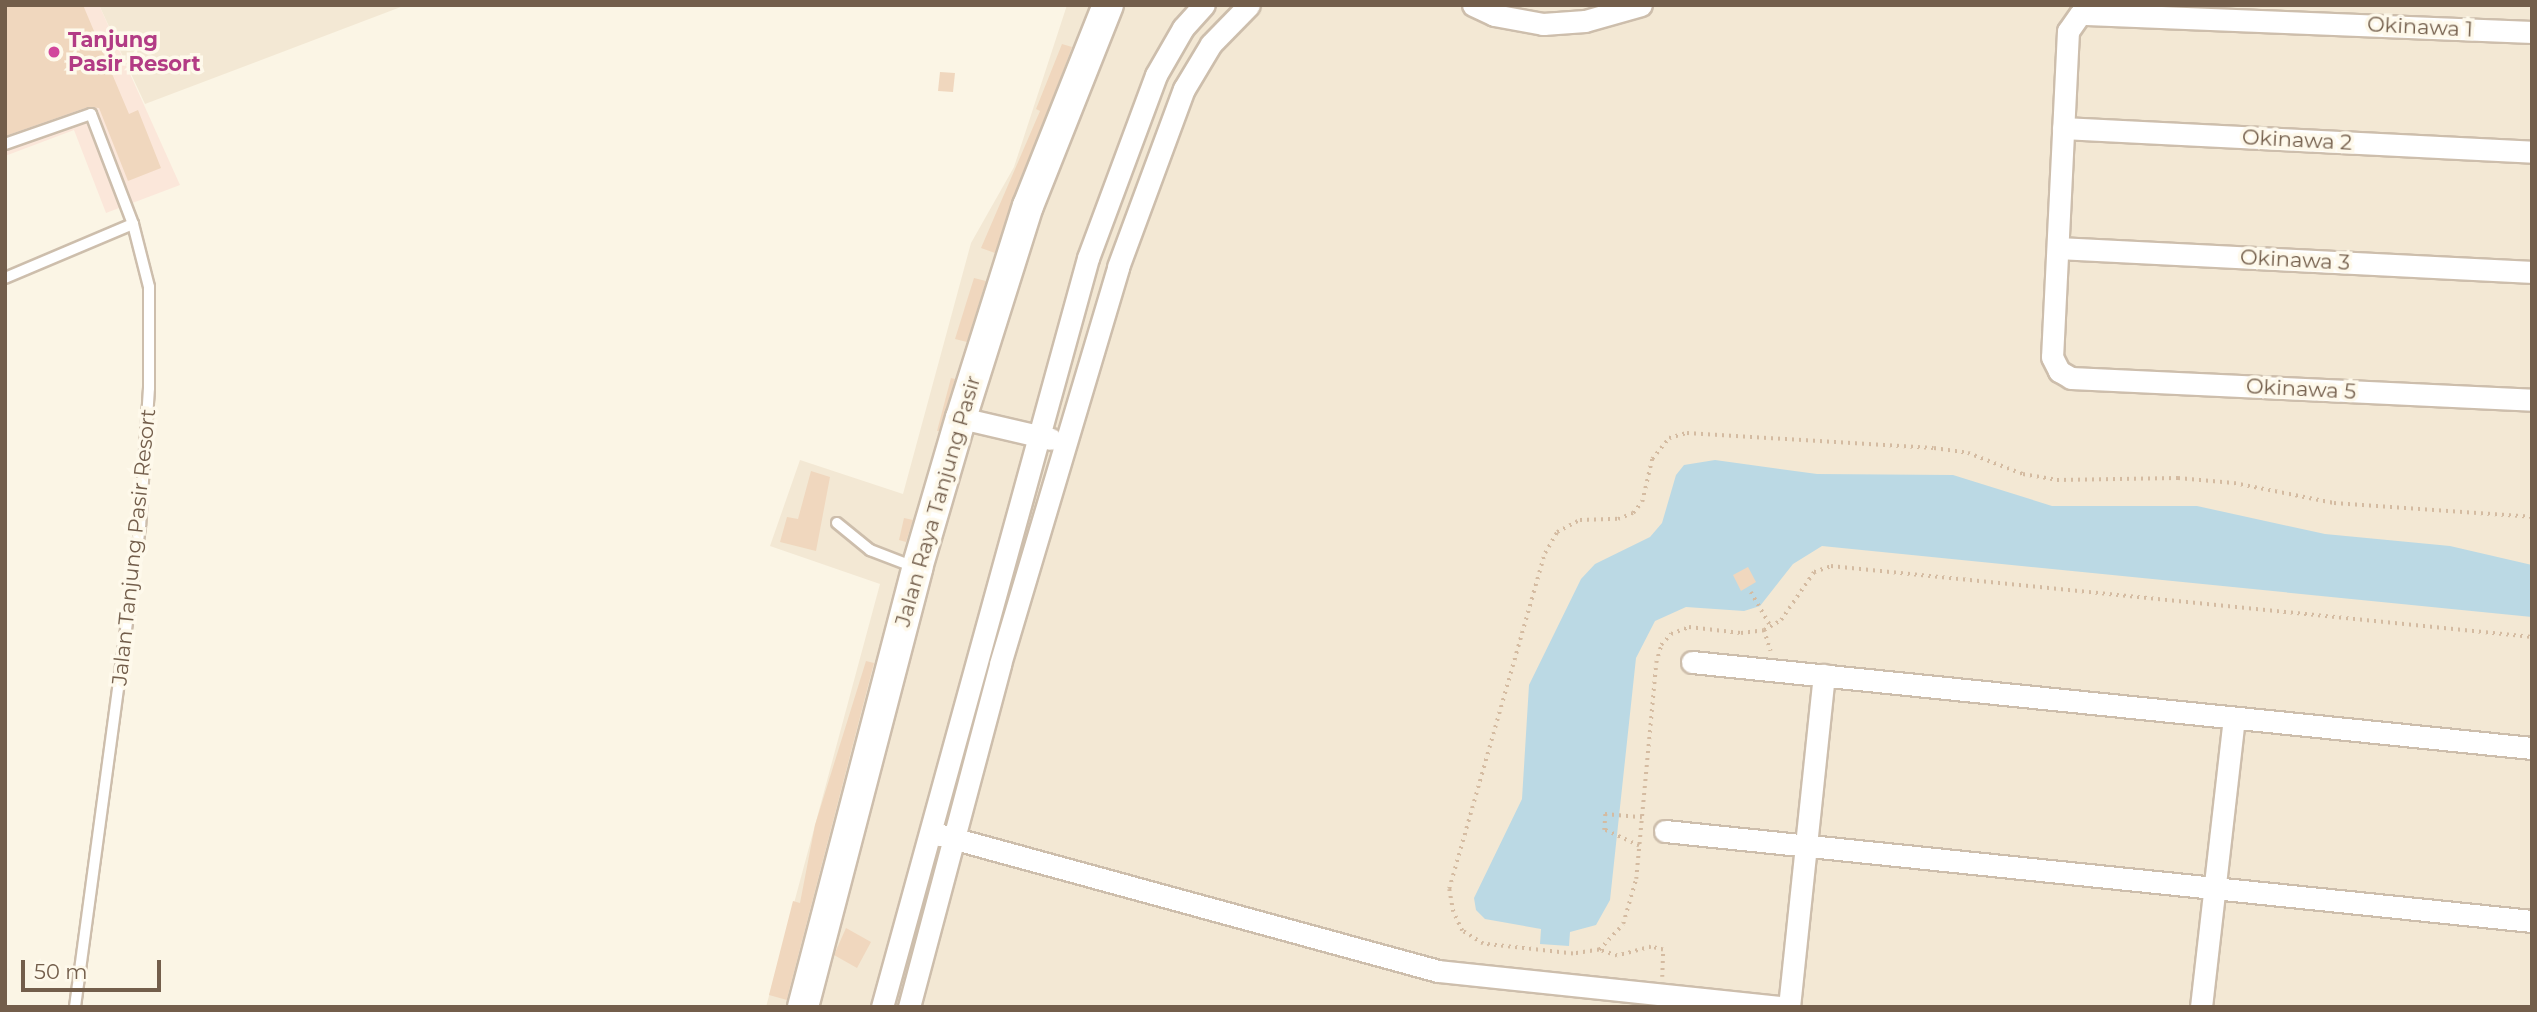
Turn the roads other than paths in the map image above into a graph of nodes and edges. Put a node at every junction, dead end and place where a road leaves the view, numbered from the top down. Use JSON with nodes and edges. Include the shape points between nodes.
{"nodes":[{"id":1,"x":1108,"y":5,"type":"edge"},
{"id":2,"x":1204,"y":5,"type":"edge"},
{"id":3,"x":1249,"y":5,"type":"edge"},
{"id":4,"x":1473,"y":5,"type":"edge"},
{"id":5,"x":1641,"y":5,"type":"edge"},
{"id":6,"x":2532,"y":33,"type":"edge"},
{"id":7,"x":2063,"y":128,"type":"junction"},
{"id":8,"x":5,"y":144,"type":"edge"},
{"id":9,"x":2532,"y":152,"type":"edge"},
{"id":10,"x":133,"y":225,"type":"junction"},
{"id":11,"x":2058,"y":248,"type":"junction"},
{"id":12,"x":2532,"y":272,"type":"edge"},
{"id":13,"x":5,"y":278,"type":"edge"},
{"id":14,"x":2532,"y":400,"type":"edge"},
{"id":15,"x":961,"y":418,"type":"junction"},
{"id":16,"x":1038,"y":436,"type":"junction"},
{"id":17,"x":1066,"y":443,"type":"junction"},
{"id":18,"x":837,"y":523,"type":"dead end"},
{"id":19,"x":917,"y":568,"type":"junction"},
{"id":20,"x":1692,"y":662,"type":"dead end"},
{"id":21,"x":1824,"y":675,"type":"junction"},
{"id":22,"x":2234,"y":718,"type":"junction"},
{"id":23,"x":2532,"y":748,"type":"edge"},
{"id":24,"x":1665,"y":831,"type":"dead end"},
{"id":25,"x":929,"y":832,"type":"junction"},
{"id":26,"x":953,"y":838,"type":"junction"},
{"id":27,"x":1806,"y":846,"type":"junction"},
{"id":28,"x":2214,"y":888,"type":"junction"},
{"id":29,"x":2532,"y":921,"type":"edge"},
{"id":30,"x":75,"y":1007,"type":"edge"},
{"id":31,"x":803,"y":1007,"type":"edge"},
{"id":32,"x":882,"y":1007,"type":"edge"},
{"id":33,"x":909,"y":1007,"type":"edge"},
{"id":34,"x":1783,"y":1007,"type":"edge"},
{"id":35,"x":1789,"y":1007,"type":"edge"},
{"id":36,"x":2201,"y":1007,"type":"edge"}],
"edges":[{"from":1,"to":15,"type":"street","name":"Jalan Raya Tanjung Pasir","via":[[1028,206]]},
{"from":2,"to":16,"type":"street","via":[[1183,27],[1156,75],[1088,258]]},
{"from":3,"to":17,"type":"street","via":[[1211,44],[1184,89],[1118,267]]},
{"from":4,"to":5,"type":"street","via":[[1494,15],[1543,24],[1585,21]]},
{"from":6,"to":7,"type":"street","name":"Okinawa 1","via":[[2080,14],[2068,31]]},
{"from":7,"to":9,"type":"street","name":"Okinawa 2"},
{"from":7,"to":11,"type":"street"},
{"from":8,"to":10,"type":"lane","name":"Jalan Tanjung Pasir Resort","via":[[91,114]]},
{"from":10,"to":13,"type":"lane"},
{"from":10,"to":30,"type":"lane","name":"Jalan Tanjung Pasir Resort","via":[[149,287],[146,449],[124,663]]},
{"from":11,"to":12,"type":"street","name":"Okinawa 3"},
{"from":11,"to":14,"type":"street","name":"Okinawa 5","via":[[2052,357],[2059,371],[2071,378]]},
{"from":15,"to":16,"type":"street"},
{"from":15,"to":19,"type":"street","name":"Jalan Raya Tanjung Pasir"},
{"from":16,"to":17,"type":"street"},
{"from":16,"to":25,"type":"street"},
{"from":17,"to":26,"type":"street"},
{"from":18,"to":19,"type":"lane","via":[[870,550]]},
{"from":19,"to":31,"type":"street","name":"Jalan Raya Tanjung Pasir"},
{"from":20,"to":21,"type":"street"},
{"from":21,"to":22,"type":"street"},
{"from":21,"to":27,"type":"street"},
{"from":22,"to":23,"type":"street"},
{"from":22,"to":28,"type":"street"},
{"from":24,"to":27,"type":"street"},
{"from":25,"to":26,"type":"street"},
{"from":25,"to":32,"type":"street"},
{"from":26,"to":33,"type":"street"},
{"from":26,"to":34,"type":"street","via":[[1438,971]]},
{"from":27,"to":28,"type":"street"},
{"from":27,"to":35,"type":"street"},
{"from":28,"to":29,"type":"street"},
{"from":28,"to":36,"type":"street"}]}
